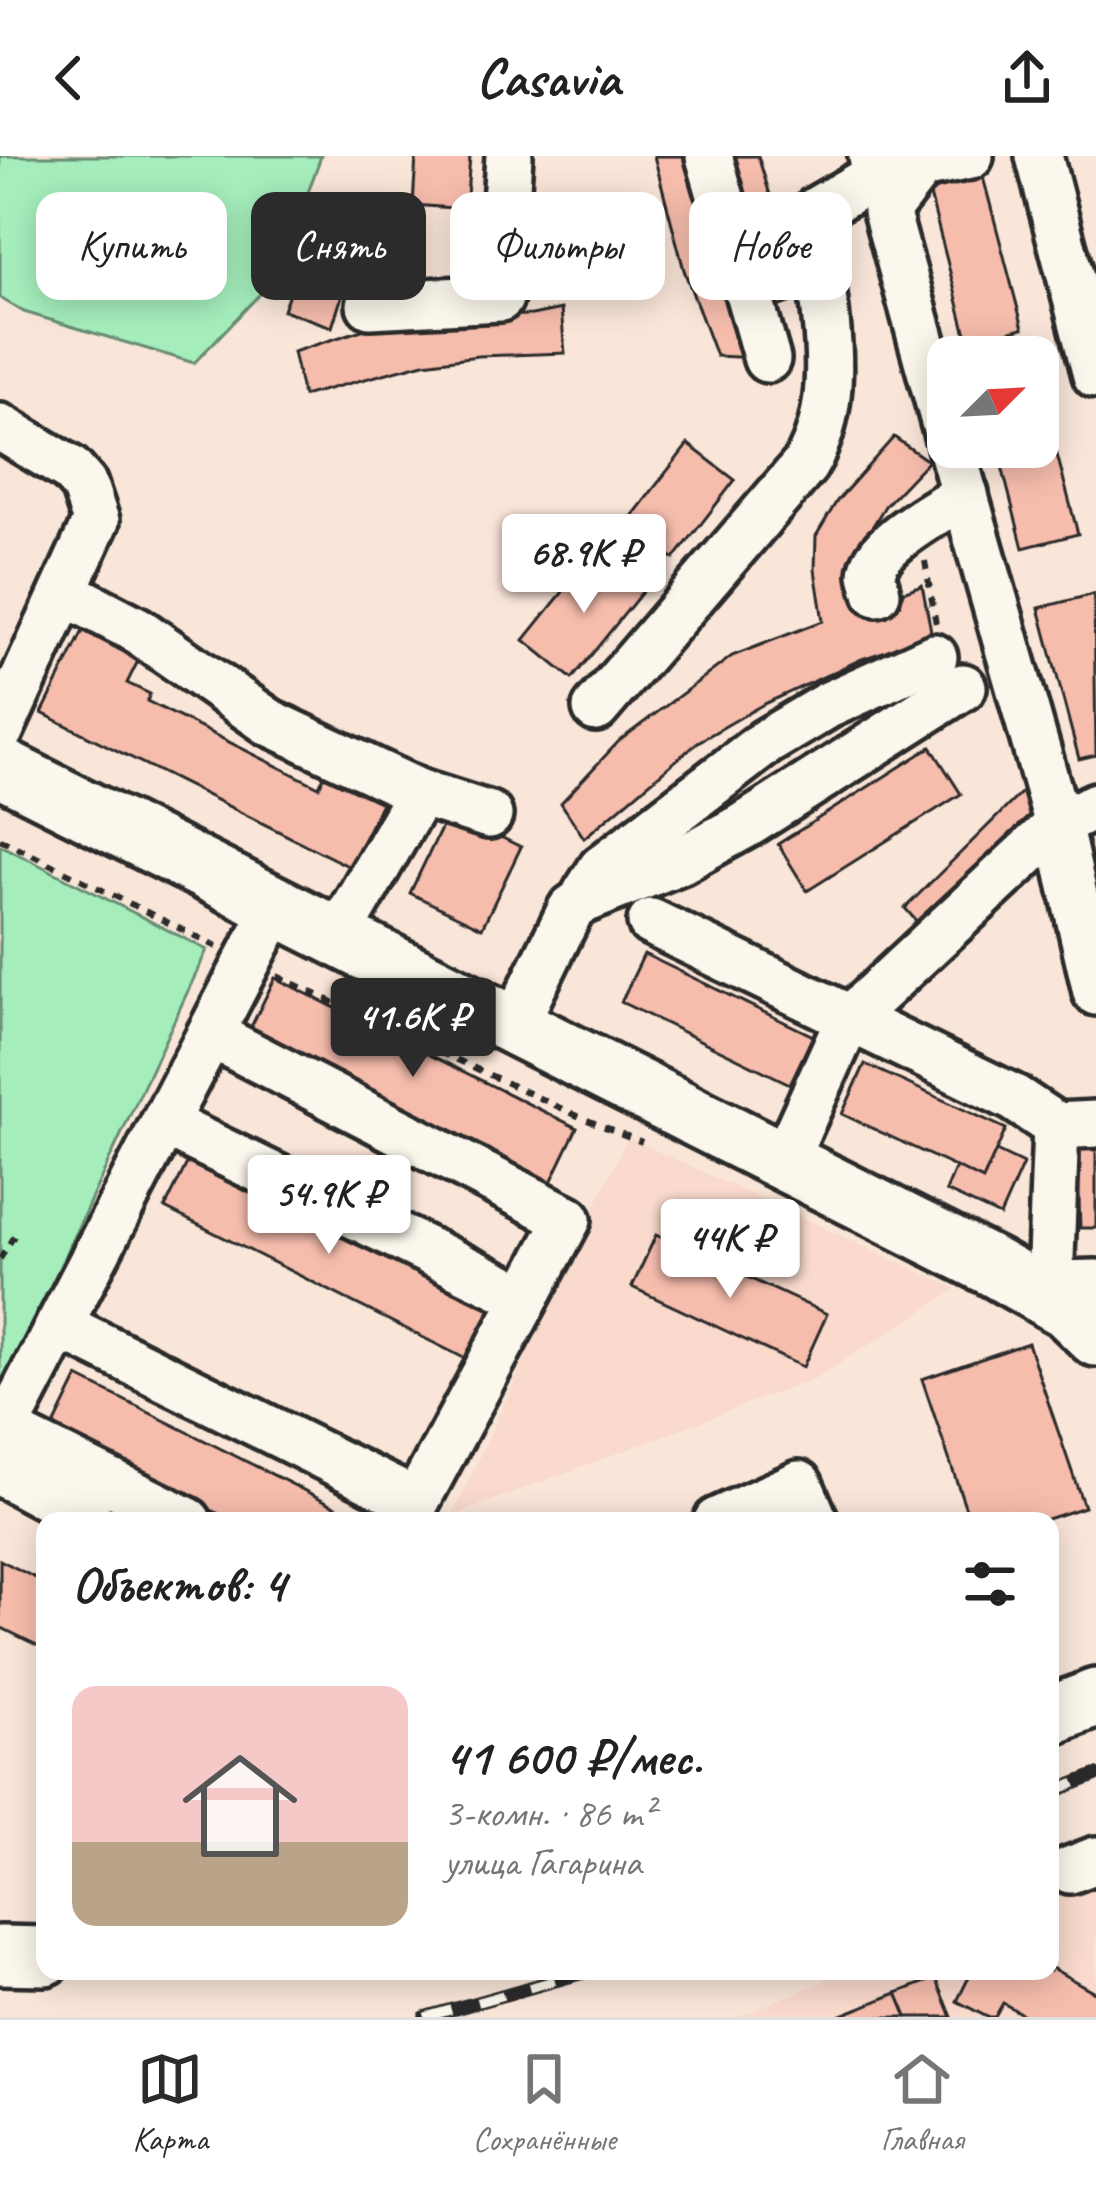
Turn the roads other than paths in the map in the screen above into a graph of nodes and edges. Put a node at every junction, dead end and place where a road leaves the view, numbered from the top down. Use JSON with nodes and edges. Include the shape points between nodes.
{"nodes":[{"id":1,"x":509,"y":156,"type":"edge"},
{"id":2,"x":709,"y":156,"type":"edge"},
{"id":3,"x":872,"y":156,"type":"edge"},
{"id":4,"x":970,"y":156,"type":"edge"},
{"id":5,"x":1039,"y":156,"type":"edge"},
{"id":6,"x":1086,"y":296,"type":"edge"},
{"id":7,"x":370,"y":305,"type":"dead end"},
{"id":8,"x":767,"y":359,"type":"dead end"},
{"id":9,"x":927,"y":360,"type":"edge"},
{"id":10,"x":1096,"y":375,"type":"edge"},
{"id":11,"x":0,"y":427,"type":"edge"},
{"id":12,"x":950,"y":468,"type":"edge"},
{"id":13,"x":947,"y":506,"type":"junction"},
{"id":14,"x":66,"y":593,"type":"junction"},
{"id":15,"x":878,"y":593,"type":"dead end"},
{"id":16,"x":948,"y":672,"type":"road end"},
{"id":17,"x":596,"y":708,"type":"dead end"},
{"id":18,"x":0,"y":731,"type":"edge"},
{"id":19,"x":0,"y":767,"type":"edge"},
{"id":20,"x":420,"y":793,"type":"junction"},
{"id":21,"x":489,"y":815,"type":"dead end"},
{"id":22,"x":1077,"y":815,"type":"edge"},
{"id":23,"x":277,"y":905,"type":"junction"},
{"id":24,"x":651,"y":922,"type":"dead end"},
{"id":25,"x":338,"y":935,"type":"junction"},
{"id":26,"x":1096,"y":992,"type":"edge"},
{"id":27,"x":848,"y":1019,"type":"junction"},
{"id":28,"x":514,"y":1025,"type":"junction"},
{"id":29,"x":210,"y":1034,"type":"junction"},
{"id":30,"x":164,"y":1123,"type":"junction"},
{"id":31,"x":1076,"y":1125,"type":"edge"},
{"id":32,"x":784,"y":1161,"type":"junction"},
{"id":33,"x":1096,"y":1283,"type":"edge"},
{"id":34,"x":1057,"y":1293,"type":"edge"},
{"id":35,"x":525,"y":1298,"type":"junction"},
{"id":36,"x":59,"y":1325,"type":"junction"},
{"id":37,"x":1096,"y":1336,"type":"edge"},
{"id":38,"x":2,"y":1447,"type":"edge"},
{"id":39,"x":410,"y":1511,"type":"edge"},
{"id":40,"x":80,"y":1512,"type":"edge"},
{"id":41,"x":165,"y":1512,"type":"edge"},
{"id":42,"x":737,"y":1512,"type":"edge"},
{"id":43,"x":811,"y":1512,"type":"edge"},
{"id":44,"x":1096,"y":1698,"type":"edge"},
{"id":45,"x":1059,"y":1712,"type":"edge"},
{"id":46,"x":0,"y":1955,"type":"edge"},
{"id":47,"x":36,"y":1956,"type":"edge"}],
"edges":[{"from":1,"to":7,"type":"street","via":[[500,298]]},
{"from":2,"to":8,"type":"street"},
{"from":3,"to":17,"type":"street","via":[[877,175],[818,209],[814,227],[829,369],[822,436]]},
{"from":4,"to":9,"type":"street","via":[[921,166],[886,211]]},
{"from":5,"to":6,"type":"street"},
{"from":6,"to":10,"type":"street"},
{"from":11,"to":14,"type":"street","via":[[84,485],[96,521]]},
{"from":12,"to":13,"type":"street"},
{"from":13,"to":15,"type":"street","via":[[878,558]]},
{"from":13,"to":22,"type":"street"},
{"from":14,"to":18,"type":"street"},
{"from":14,"to":20,"type":"street","via":[[269,722]]},
{"from":16,"to":28,"type":"street","via":[[749,823],[571,909]]},
{"from":19,"to":23,"type":"main road"},
{"from":20,"to":21,"type":"street"},
{"from":20,"to":25,"type":"street"},
{"from":22,"to":26,"type":"street"},
{"from":22,"to":27,"type":"street"},
{"from":23,"to":25,"type":"main road"},
{"from":23,"to":29,"type":"street"},
{"from":24,"to":27,"type":"street"},
{"from":25,"to":28,"type":"main road"},
{"from":27,"to":31,"type":"street"},
{"from":27,"to":32,"type":"street"},
{"from":28,"to":32,"type":"main road"},
{"from":29,"to":30,"type":"street"},
{"from":29,"to":35,"type":"street","via":[[568,1219]]},
{"from":30,"to":35,"type":"street"},
{"from":30,"to":36,"type":"street"},
{"from":31,"to":34,"type":"street"},
{"from":32,"to":34,"type":"main road"},
{"from":33,"to":34,"type":"street"},
{"from":34,"to":37,"type":"main road"},
{"from":35,"to":39,"type":"street"},
{"from":36,"to":38,"type":"street"},
{"from":36,"to":39,"type":"street"},
{"from":38,"to":40,"type":"street"},
{"from":38,"to":41,"type":"street"},
{"from":42,"to":43,"type":"street","via":[[799,1484]]},
{"from":44,"to":45,"type":"main road"},
{"from":46,"to":47,"type":"main road"}]}
